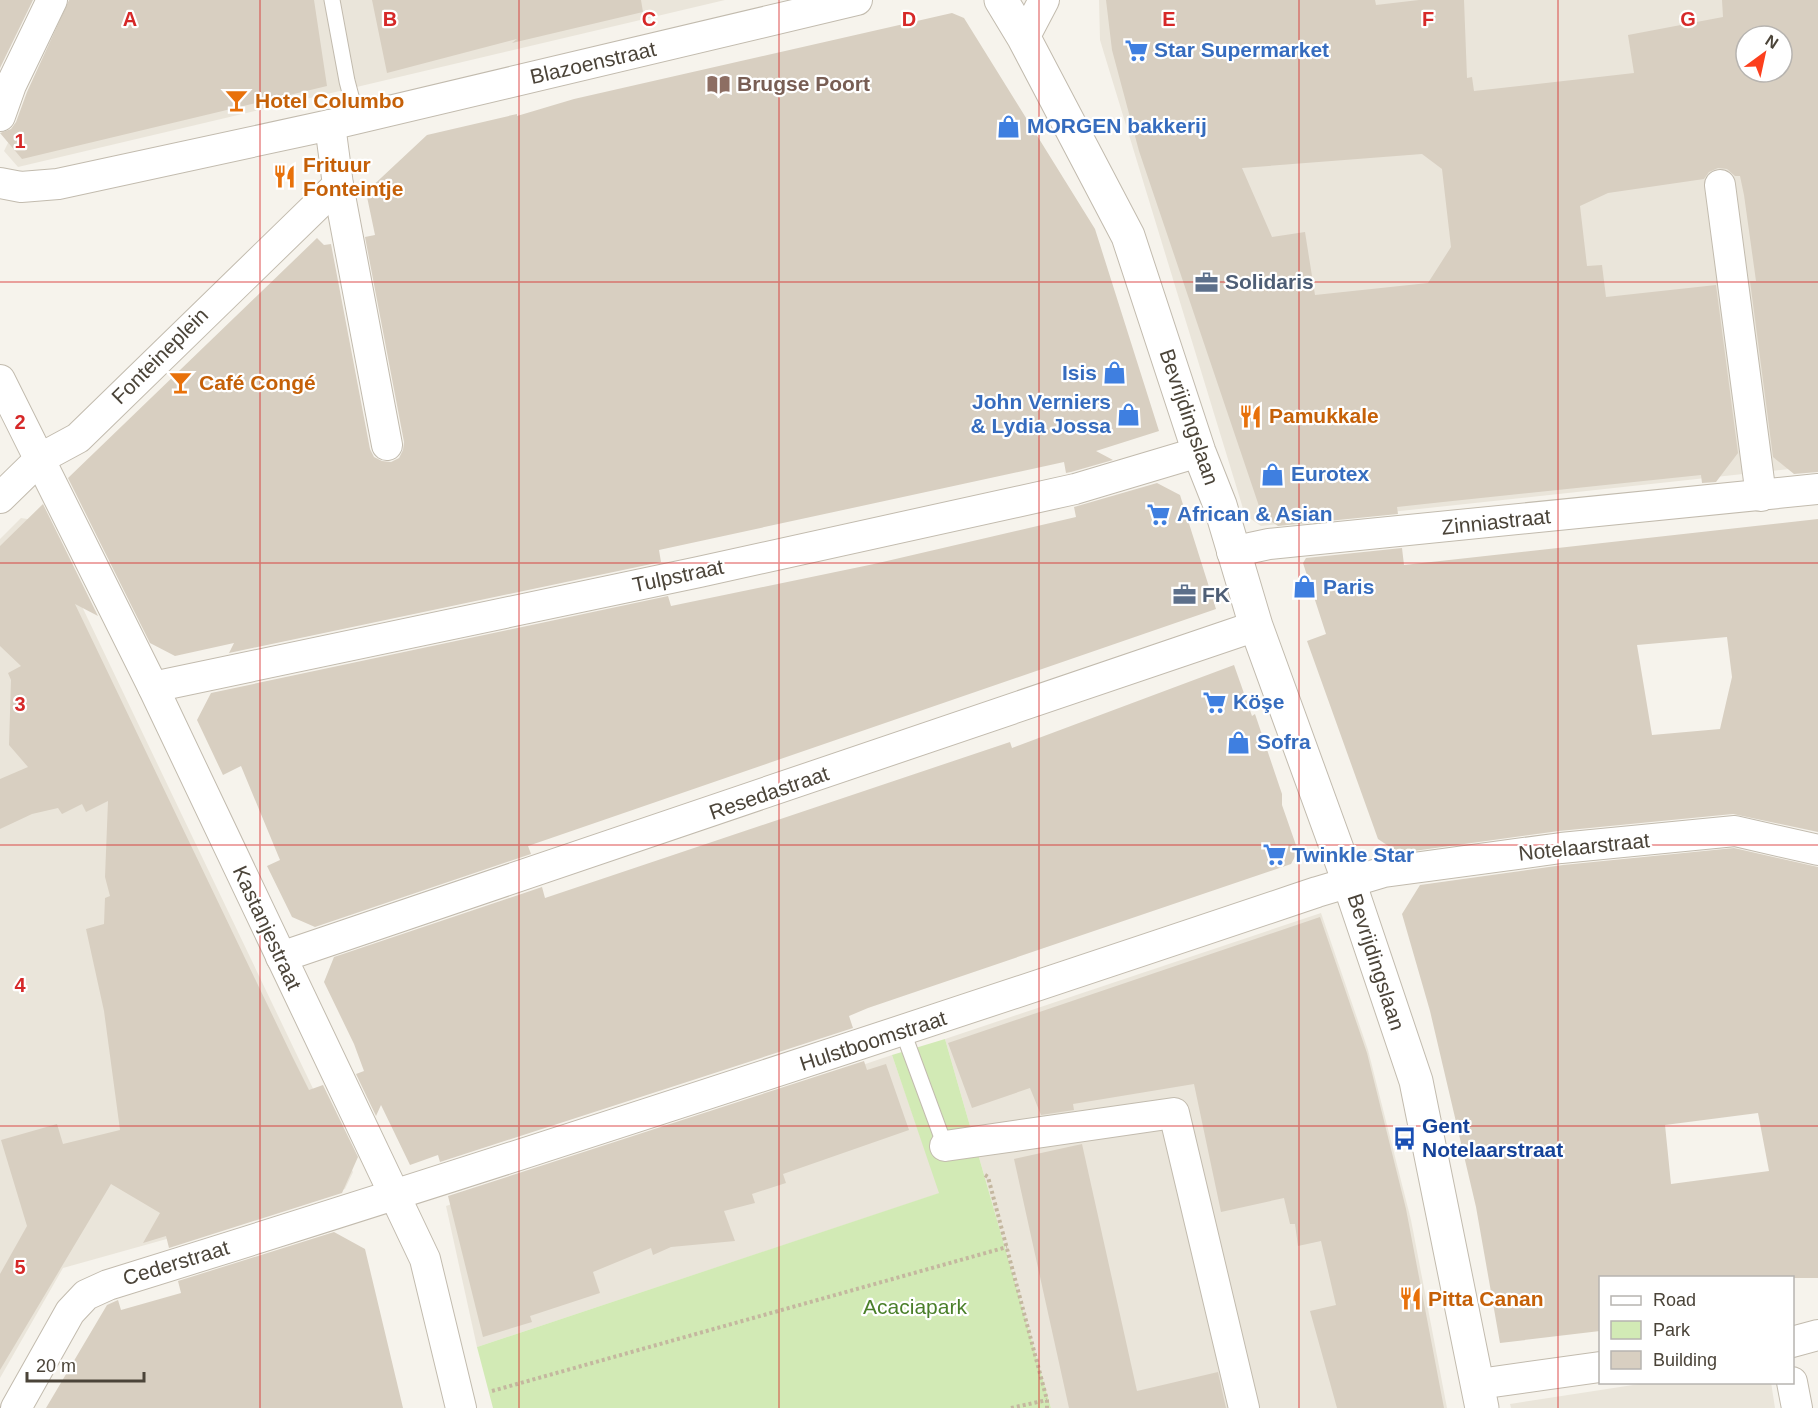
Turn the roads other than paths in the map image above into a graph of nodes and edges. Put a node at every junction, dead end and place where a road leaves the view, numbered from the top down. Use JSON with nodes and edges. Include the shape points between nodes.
{"nodes":[{"id":1,"x":52,"y":0,"type":"edge"},
{"id":2,"x":332,"y":0,"type":"edge"},
{"id":3,"x":857,"y":0,"type":"edge"},
{"id":4,"x":1000,"y":0,"type":"edge"},
{"id":5,"x":1044,"y":0,"type":"edge"},
{"id":6,"x":1024,"y":38,"type":"junction"},
{"id":7,"x":0,"y":116,"type":"edge"},
{"id":8,"x":343,"y":122,"type":"junction"},
{"id":9,"x":0,"y":183,"type":"edge"},
{"id":10,"x":338,"y":185,"type":"junction"},
{"id":11,"x":1720,"y":185,"type":"dead end"},
{"id":12,"x":0,"y":380,"type":"edge"},
{"id":13,"x":387,"y":445,"type":"dead end"},
{"id":14,"x":1199,"y":452,"type":"junction"},
{"id":15,"x":41,"y":458,"type":"junction"},
{"id":16,"x":1818,"y":489,"type":"edge"},
{"id":17,"x":1761,"y":496,"type":"junction"},
{"id":18,"x":0,"y":498,"type":"edge"},
{"id":19,"x":1232,"y":552,"type":"junction"},
{"id":20,"x":1256,"y":626,"type":"junction"},
{"id":21,"x":153,"y":687,"type":"junction"},
{"id":22,"x":1818,"y":850,"type":"edge"},
{"id":23,"x":1349,"y":882,"type":"junction"},
{"id":24,"x":281,"y":957,"type":"junction"},
{"id":25,"x":903,"y":1032,"type":"junction"},
{"id":26,"x":945,"y":1146,"type":"joint"},
{"id":27,"x":395,"y":1196,"type":"junction"},
{"id":28,"x":1818,"y":1335,"type":"edge"},
{"id":29,"x":1794,"y":1341,"type":"edge"},
{"id":30,"x":1599,"y":1367,"type":"edge"},
{"id":31,"x":1792,"y":1384,"type":"edge"},
{"id":32,"x":1480,"y":1396,"type":"edge"},
{"id":33,"x":460,"y":1404,"type":"edge"},
{"id":34,"x":16,"y":1408,"type":"edge"},
{"id":35,"x":1244,"y":1408,"type":"edge"},
{"id":36,"x":1797,"y":1408,"type":"edge"}],
"edges":[{"from":1,"to":7,"type":"street"},
{"from":2,"to":8,"type":"lane","via":[[347,81]]},
{"from":3,"to":8,"type":"street","name":"Blazoenstraat"},
{"from":4,"to":6,"type":"street","name":"Bevrijdingslaan"},
{"from":5,"to":6,"type":"street"},
{"from":6,"to":14,"type":"street","name":"Bevrijdingslaan","via":[[1128,236]]},
{"from":8,"to":9,"type":"street","via":[[58,184],[21,187]]},
{"from":8,"to":10,"type":"street"},
{"from":10,"to":13,"type":"street"},
{"from":10,"to":15,"type":"street","name":"Fonteineplein","via":[[78,438]]},
{"from":11,"to":17,"type":"street"},
{"from":12,"to":15,"type":"street"},
{"from":14,"to":19,"type":"street","name":"Bevrijdingslaan","via":[[1220,505]]},
{"from":14,"to":21,"type":"street","name":"Tulpstraat","via":[[1075,489]]},
{"from":15,"to":18,"type":"street","name":"Fonteineplein"},
{"from":15,"to":21,"type":"street","name":"Kastanjestraat"},
{"from":16,"to":17,"type":"street","name":"Zinniastraat"},
{"from":17,"to":19,"type":"street","name":"Zinniastraat","via":[[1269,544]]},
{"from":19,"to":20,"type":"street","name":"Bevrijdingslaan"},
{"from":20,"to":23,"type":"street","name":"Bevrijdingslaan"},
{"from":20,"to":24,"type":"street","name":"Resedastraat"},
{"from":21,"to":24,"type":"street","name":"Kastanjestraat"},
{"from":22,"to":23,"type":"street","name":"Notelaarstraat","via":[[1735,831],[1549,849],[1384,872]]},
{"from":23,"to":25,"type":"street","name":"Hulstboomstraat"},
{"from":23,"to":32,"type":"street","name":"Bevrijdingslaan","via":[[1416,1081]]},
{"from":24,"to":27,"type":"street","name":"Kastanjestraat"},
{"from":25,"to":26,"type":"lane"},
{"from":25,"to":27,"type":"street","name":"Hulstboomstraat"},
{"from":26,"to":35,"type":"street","via":[[1174,1113]]},
{"from":27,"to":33,"type":"street","name":"Kastanjestraat","via":[[425,1259]]},
{"from":27,"to":34,"type":"street","name":"Cederstraat","via":[[108,1284],[86,1295],[70,1312]]},
{"from":28,"to":29,"type":"street"},
{"from":30,"to":32,"type":"street"},
{"from":31,"to":36,"type":"street"}]}
